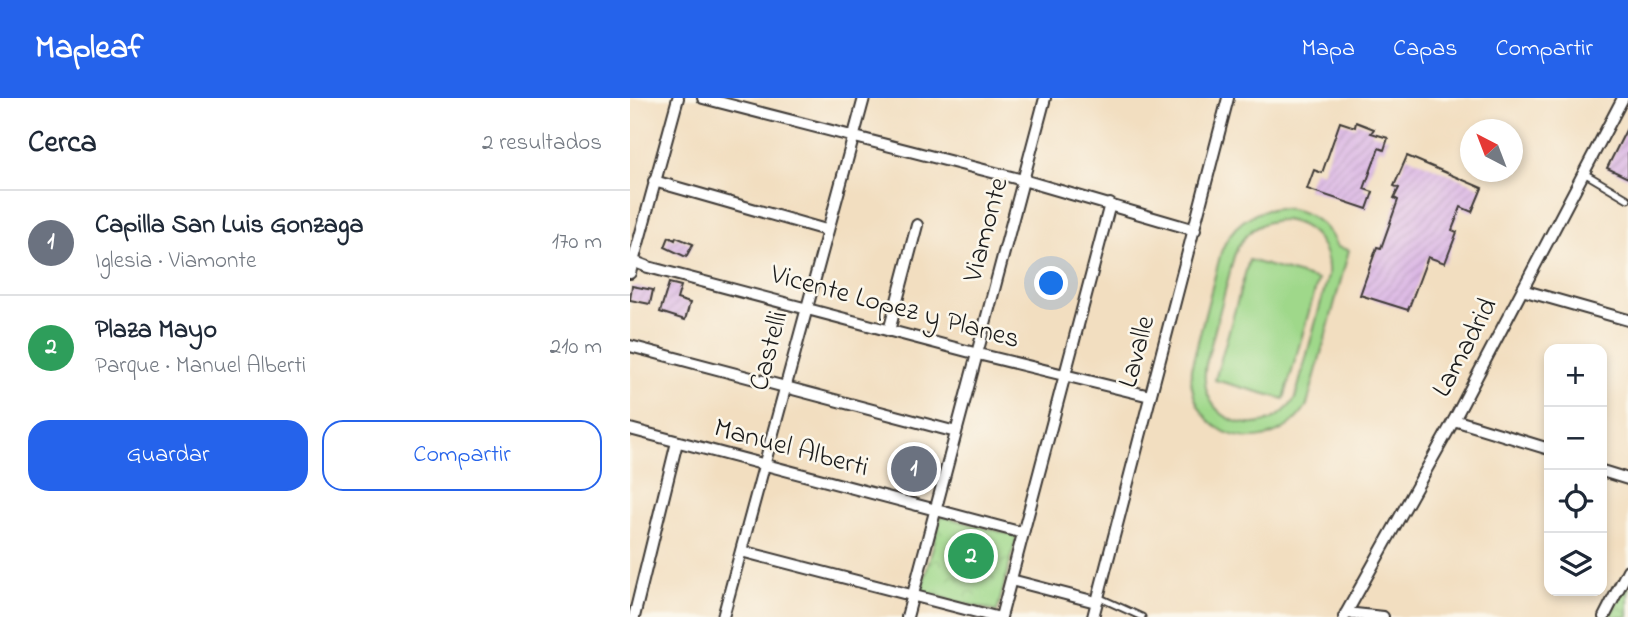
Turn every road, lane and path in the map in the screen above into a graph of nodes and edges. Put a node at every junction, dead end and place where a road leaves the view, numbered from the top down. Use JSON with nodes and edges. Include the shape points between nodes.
{"nodes":[{"id":1,"x":678,"y":98,"type":"edge"},
{"id":2,"x":704,"y":98,"type":"edge"},
{"id":3,"x":864,"y":98,"type":"edge"},
{"id":4,"x":1045,"y":98,"type":"edge"},
{"id":5,"x":1228,"y":98,"type":"edge"},
{"id":6,"x":1623,"y":98,"type":"edge"},
{"id":7,"x":853,"y":137,"type":"junction"},
{"id":8,"x":1584,"y":173,"type":"junction"},
{"id":9,"x":1023,"y":180,"type":"junction"},
{"id":10,"x":654,"y":181,"type":"junction"},
{"id":11,"x":1628,"y":199,"type":"edge"},
{"id":12,"x":1110,"y":204,"type":"junction"},
{"id":13,"x":917,"y":225,"type":"dead end"},
{"id":14,"x":826,"y":230,"type":"junction"},
{"id":15,"x":1195,"y":230,"type":"junction"},
{"id":16,"x":631,"y":261,"type":"edge"},
{"id":17,"x":630,"y":273,"type":"edge"},
{"id":18,"x":1522,"y":290,"type":"junction"},
{"id":19,"x":805,"y":309,"type":"junction"},
{"id":20,"x":1628,"y":320,"type":"edge"},
{"id":21,"x":889,"y":331,"type":"junction"},
{"id":22,"x":630,"y":346,"type":"edge"},
{"id":23,"x":978,"y":354,"type":"junction"},
{"id":24,"x":1064,"y":375,"type":"junction"},
{"id":25,"x":784,"y":388,"type":"junction"},
{"id":26,"x":1150,"y":396,"type":"junction"},
{"id":27,"x":1454,"y":420,"type":"junction"},
{"id":28,"x":630,"y":429,"type":"edge"},
{"id":29,"x":956,"y":432,"type":"junction"},
{"id":30,"x":677,"y":442,"type":"junction"},
{"id":31,"x":1544,"y":447,"type":"edge"},
{"id":32,"x":763,"y":465,"type":"junction"},
{"id":33,"x":1607,"y":473,"type":"edge"},
{"id":34,"x":1628,"y":479,"type":"edge"},
{"id":35,"x":936,"y":511,"type":"junction"},
{"id":36,"x":1023,"y":533,"type":"junction"},
{"id":37,"x":741,"y":551,"type":"junction"},
{"id":38,"x":1628,"y":570,"type":"edge"},
{"id":39,"x":1011,"y":580,"type":"junction"},
{"id":40,"x":914,"y":595,"type":"junction"},
{"id":41,"x":1097,"y":600,"type":"junction"},
{"id":42,"x":1345,"y":615,"type":"edge"},
{"id":43,"x":633,"y":617,"type":"edge"},
{"id":44,"x":723,"y":617,"type":"edge"},
{"id":45,"x":908,"y":617,"type":"edge"},
{"id":46,"x":996,"y":617,"type":"edge"},
{"id":47,"x":1001,"y":617,"type":"edge"},
{"id":48,"x":1093,"y":617,"type":"edge"},
{"id":49,"x":1142,"y":617,"type":"edge"},
{"id":50,"x":1383,"y":617,"type":"edge"},
{"id":51,"x":1604,"y":617,"type":"edge"}],
"edges":[{"from":1,"to":10,"type":"street"},
{"from":2,"to":7,"type":"street"},
{"from":3,"to":7,"type":"street","name":"Castelli"},
{"from":4,"to":9,"type":"street","name":"Viamonte"},
{"from":5,"to":15,"type":"street","name":"Lavalle"},
{"from":6,"to":8,"type":"street","name":"Lamadrid"},
{"from":7,"to":9,"type":"street"},
{"from":7,"to":14,"type":"street","name":"Castelli"},
{"from":8,"to":11,"type":"lane"},
{"from":8,"to":18,"type":"street","name":"Lamadrid"},
{"from":9,"to":12,"type":"street"},
{"from":9,"to":23,"type":"street","name":"Viamonte"},
{"from":10,"to":14,"type":"street"},
{"from":10,"to":16,"type":"street"},
{"from":12,"to":15,"type":"street"},
{"from":12,"to":24,"type":"street"},
{"from":13,"to":21,"type":"street"},
{"from":14,"to":19,"type":"street","name":"Castelli"},
{"from":15,"to":26,"type":"street","name":"Lavalle"},
{"from":16,"to":17,"type":"street"},
{"from":16,"to":19,"type":"street","name":"Vicente Lopez y Planes"},
{"from":18,"to":20,"type":"street"},
{"from":18,"to":27,"type":"street","name":"Lamadrid"},
{"from":19,"to":21,"type":"street","name":"Vicente Lopez y Planes"},
{"from":19,"to":25,"type":"street","name":"Castelli"},
{"from":21,"to":23,"type":"street","name":"Vicente Lopez y Planes"},
{"from":22,"to":25,"type":"street"},
{"from":23,"to":24,"type":"street","name":"Vicente Lopez y Planes"},
{"from":23,"to":29,"type":"street","name":"Viamonte"},
{"from":24,"to":26,"type":"street","name":"Vicente Lopez y Planes"},
{"from":24,"to":36,"type":"street"},
{"from":25,"to":29,"type":"street"},
{"from":25,"to":32,"type":"street","name":"Castelli"},
{"from":26,"to":41,"type":"street","name":"Lavalle"},
{"from":27,"to":31,"type":"street"},
{"from":27,"to":42,"type":"street","name":"Lamadrid"},
{"from":28,"to":30,"type":"street","name":"Manuel Alberti"},
{"from":29,"to":35,"type":"street","name":"Viamonte"},
{"from":30,"to":32,"type":"street","name":"Manuel Alberti"},
{"from":30,"to":43,"type":"street"},
{"from":32,"to":35,"type":"street","name":"Manuel Alberti"},
{"from":32,"to":37,"type":"street","name":"Castelli"},
{"from":33,"to":34,"type":"street"},
{"from":35,"to":36,"type":"street","name":"Manuel Alberti"},
{"from":35,"to":40,"type":"street","name":"Viamonte"},
{"from":36,"to":39,"type":"street"},
{"from":37,"to":40,"type":"street"},
{"from":37,"to":44,"type":"street","name":"Castelli"},
{"from":38,"to":51,"type":"street"},
{"from":39,"to":41,"type":"street"},
{"from":39,"to":47,"type":"street"},
{"from":40,"to":45,"type":"street","name":"Viamonte"},
{"from":40,"to":46,"type":"street"},
{"from":41,"to":48,"type":"street","name":"Lavalle"},
{"from":41,"to":49,"type":"lane"},
{"from":42,"to":50,"type":"street"}]}
